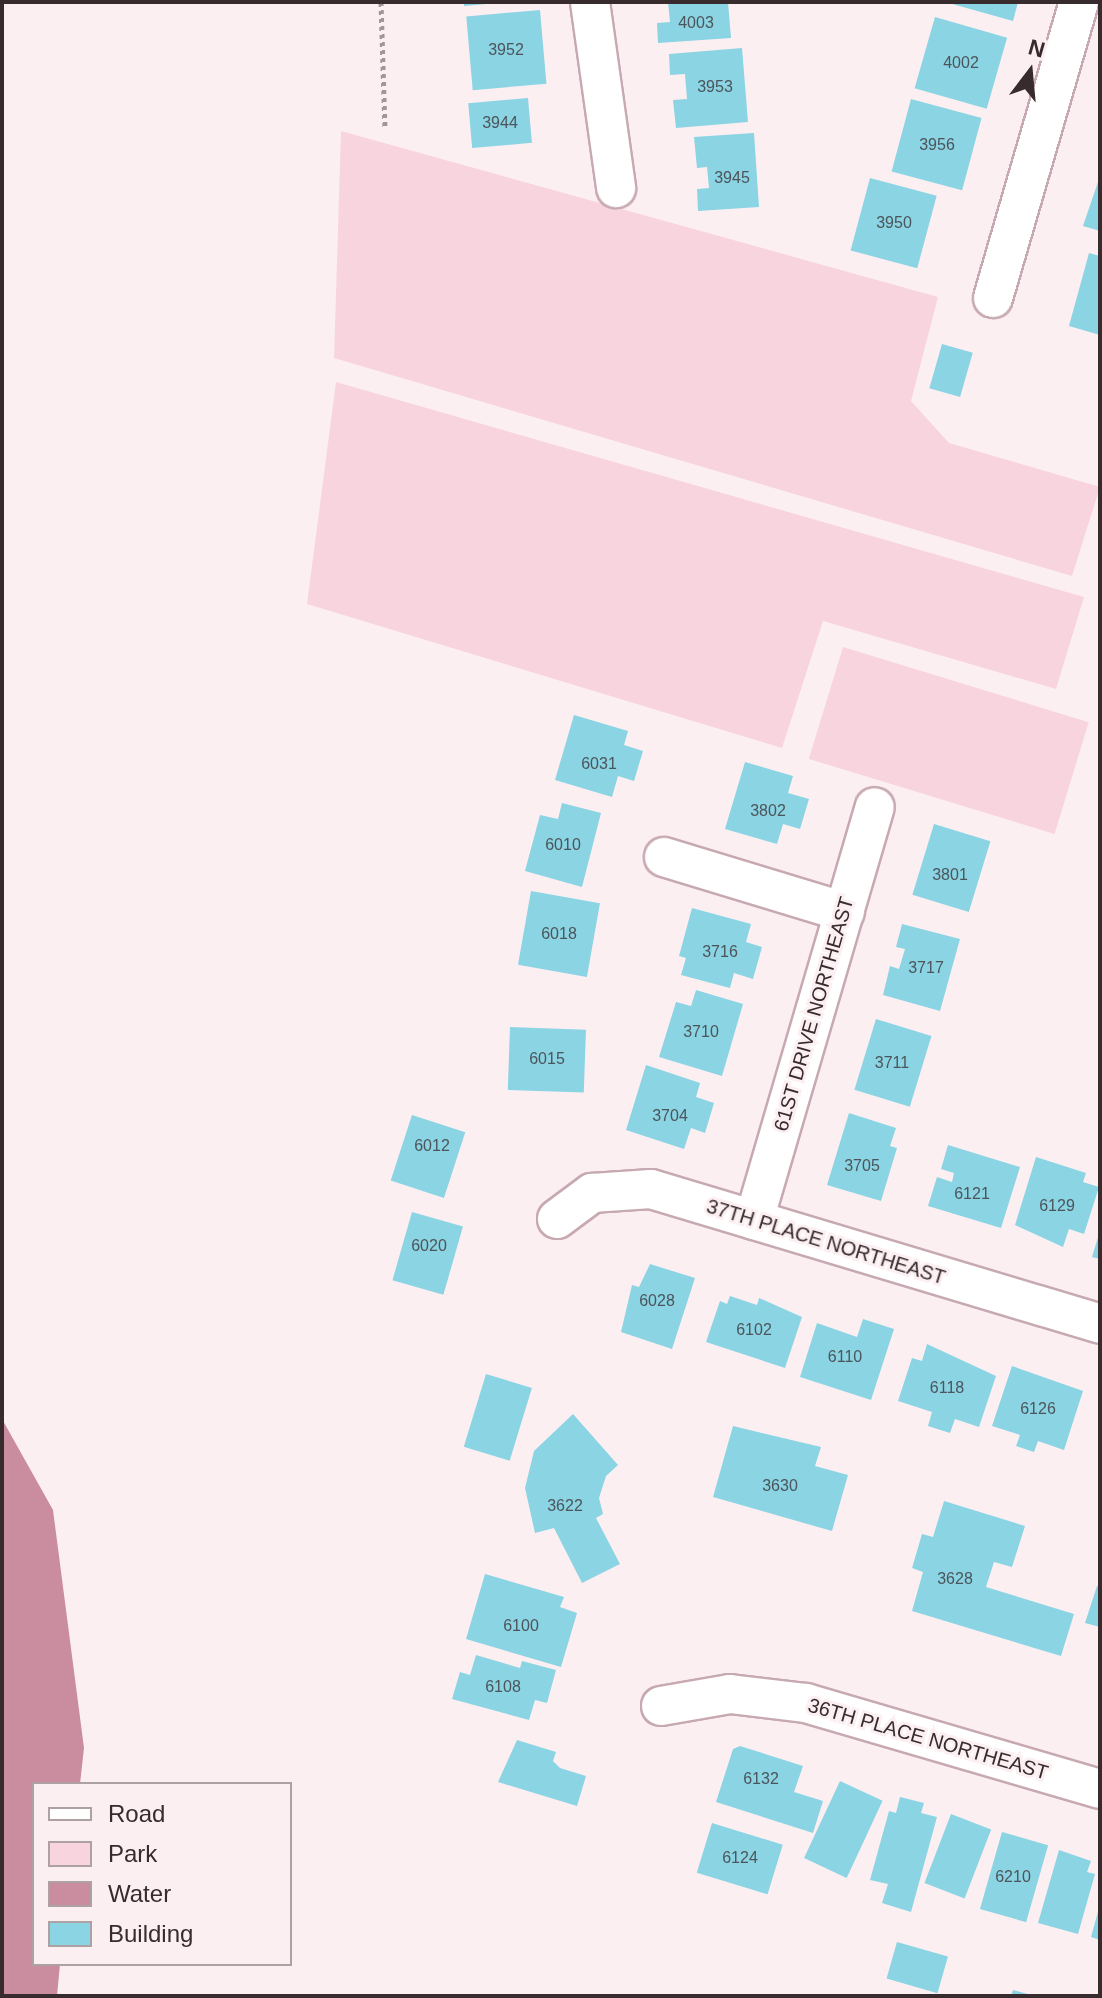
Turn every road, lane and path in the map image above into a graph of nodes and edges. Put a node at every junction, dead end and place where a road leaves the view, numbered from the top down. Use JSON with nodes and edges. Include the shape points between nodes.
{"nodes":[{"id":1,"x":381,"y":2,"type":"edge"},
{"id":2,"x":590,"y":2,"type":"edge"},
{"id":3,"x":1079,"y":2,"type":"edge"},
{"id":4,"x":385,"y":129,"type":"dead end"},
{"id":5,"x":616,"y":188,"type":"dead end"},
{"id":6,"x":993,"y":298,"type":"dead end"},
{"id":7,"x":875,"y":807,"type":"dead end"},
{"id":8,"x":664,"y":857,"type":"dead end"},
{"id":9,"x":845,"y":912,"type":"junction"},
{"id":10,"x":557,"y":1219,"type":"dead end"},
{"id":11,"x":754,"y":1220,"type":"junction"},
{"id":12,"x":1100,"y":1324,"type":"edge"},
{"id":13,"x":661,"y":1706,"type":"dead end"},
{"id":14,"x":1100,"y":1789,"type":"edge"}],
"edges":[{"from":1,"to":4,"type":"path"},
{"from":2,"to":5,"type":"street"},
{"from":3,"to":6,"type":"street"},
{"from":7,"to":9,"type":"street","name":"61ST DRIVE NORTHEAST"},
{"from":8,"to":9,"type":"street"},
{"from":9,"to":11,"type":"street","name":"61ST DRIVE NORTHEAST"},
{"from":10,"to":11,"type":"street","name":"37TH PLACE NORTHEAST","via":[[592,1193],[651,1189]]},
{"from":11,"to":12,"type":"street","name":"37TH PLACE NORTHEAST"},
{"from":13,"to":14,"type":"street","name":"36TH PLACE NORTHEAST","via":[[730,1694],[806,1703]]}]}
